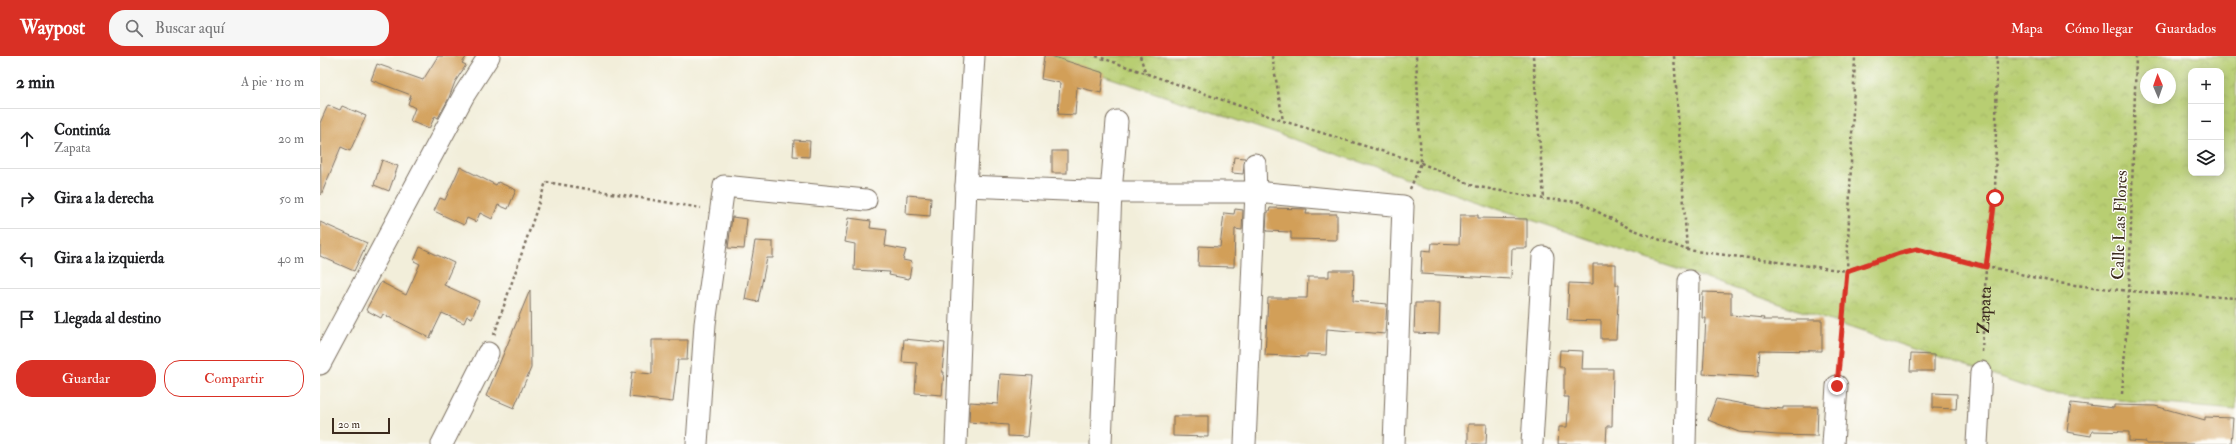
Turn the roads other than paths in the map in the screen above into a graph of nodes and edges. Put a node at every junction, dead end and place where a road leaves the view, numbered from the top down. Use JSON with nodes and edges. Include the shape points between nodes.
{"nodes":[{"id":1,"x":489,"y":56,"type":"edge"},
{"id":2,"x":974,"y":56,"type":"edge"},
{"id":3,"x":1117,"y":121,"type":"dead end"},
{"id":4,"x":1255,"y":164,"type":"dead end"},
{"id":5,"x":966,"y":186,"type":"junction"},
{"id":6,"x":1111,"y":192,"type":"junction"},
{"id":7,"x":1256,"y":192,"type":"junction"},
{"id":8,"x":866,"y":200,"type":"dead end"},
{"id":9,"x":1543,"y":257,"type":"dead end"},
{"id":10,"x":1689,"y":281,"type":"dead end"},
{"id":11,"x":488,"y":353,"type":"road end"},
{"id":12,"x":320,"y":364,"type":"edge"},
{"id":13,"x":1981,"y":372,"type":"road end"},
{"id":14,"x":1837,"y":386,"type":"road end"},
{"id":15,"x":442,"y":444,"type":"edge"},
{"id":16,"x":697,"y":444,"type":"edge"},
{"id":17,"x":956,"y":444,"type":"edge"},
{"id":18,"x":1101,"y":444,"type":"edge"},
{"id":19,"x":1245,"y":444,"type":"edge"},
{"id":20,"x":1394,"y":444,"type":"edge"},
{"id":21,"x":1532,"y":444,"type":"edge"},
{"id":22,"x":1685,"y":444,"type":"edge"},
{"id":23,"x":1833,"y":444,"type":"edge"},
{"id":24,"x":1977,"y":444,"type":"edge"}],
"edges":[{"from":1,"to":12,"type":"street","via":[[464,95]]},
{"from":2,"to":5,"type":"street"},
{"from":3,"to":6,"type":"street"},
{"from":4,"to":7,"type":"street"},
{"from":5,"to":6,"type":"street"},
{"from":5,"to":17,"type":"street"},
{"from":6,"to":7,"type":"street"},
{"from":6,"to":18,"type":"street"},
{"from":7,"to":19,"type":"street"},
{"from":7,"to":20,"type":"street","via":[[1403,206]]},
{"from":8,"to":16,"type":"street","via":[[724,186],[705,324]]},
{"from":9,"to":21,"type":"street"},
{"from":10,"to":22,"type":"street"},
{"from":11,"to":15,"type":"street"},
{"from":13,"to":24,"type":"street"},
{"from":14,"to":23,"type":"street"}]}
